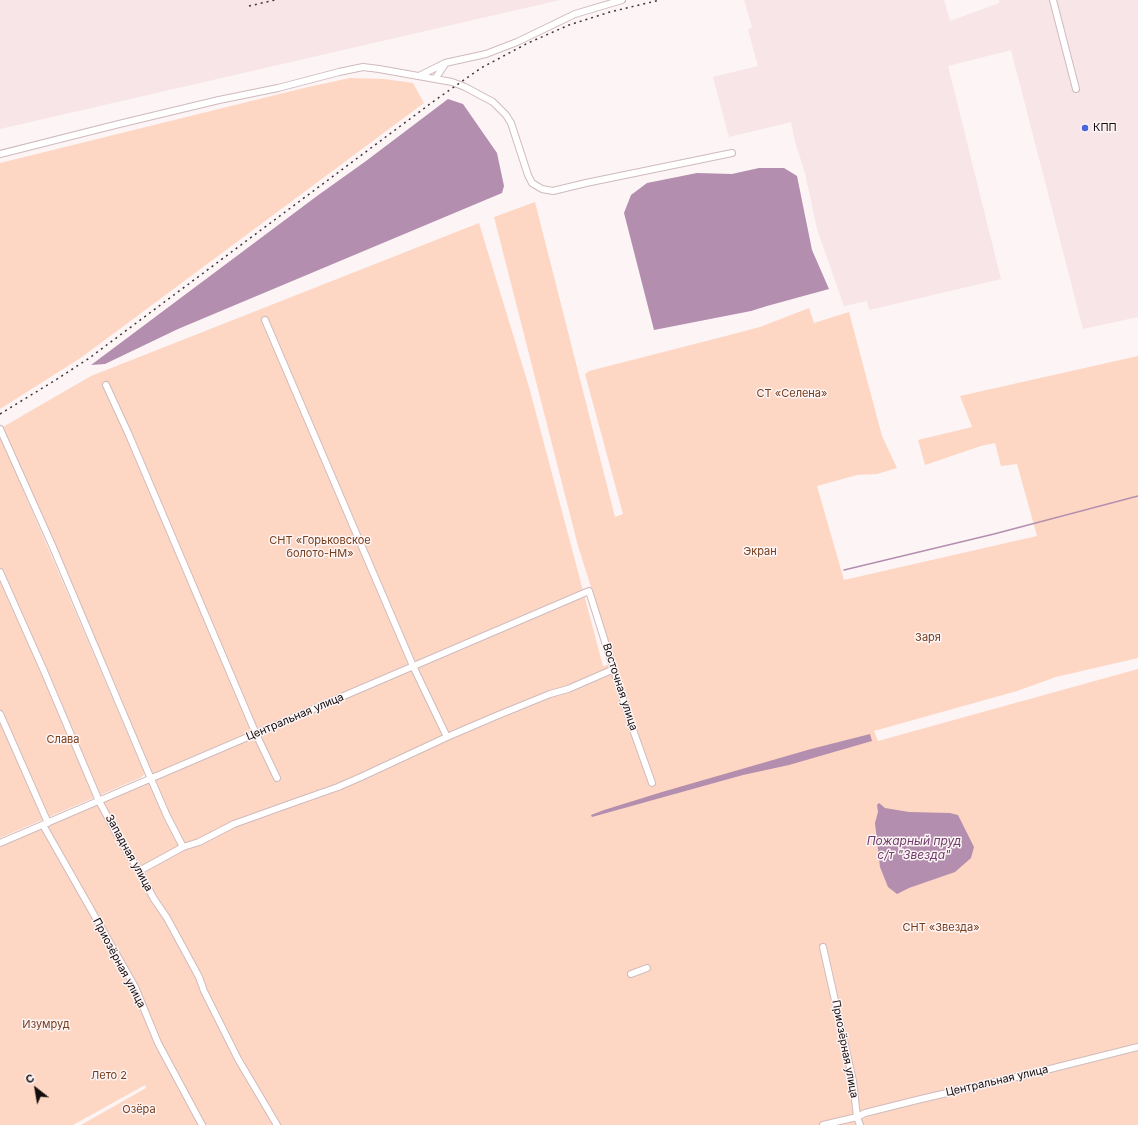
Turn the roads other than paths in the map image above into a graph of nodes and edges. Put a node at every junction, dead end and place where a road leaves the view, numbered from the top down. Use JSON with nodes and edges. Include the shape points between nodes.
{"nodes":[{"id":1,"x":622,"y":0,"type":"edge"},
{"id":2,"x":1053,"y":0,"type":"edge"},
{"id":3,"x":446,"y":63,"type":"junction"},
{"id":4,"x":418,"y":76,"type":"junction"},
{"id":5,"x":435,"y":79,"type":"junction"},
{"id":6,"x":1076,"y":89,"type":"dead end"},
{"id":7,"x":732,"y":153,"type":"dead end"},
{"id":8,"x":0,"y":154,"type":"edge"},
{"id":9,"x":265,"y":320,"type":"dead end"},
{"id":10,"x":106,"y":385,"type":"dead end"},
{"id":11,"x":0,"y":429,"type":"edge"},
{"id":12,"x":0,"y":572,"type":"edge"},
{"id":13,"x":589,"y":591,"type":"joint"},
{"id":14,"x":413,"y":666,"type":"junction"},
{"id":15,"x":614,"y":669,"type":"junction"},
{"id":16,"x":0,"y":714,"type":"edge"},
{"id":17,"x":256,"y":734,"type":"junction"},
{"id":18,"x":447,"y":737,"type":"junction"},
{"id":19,"x":277,"y":778,"type":"dead end"},
{"id":20,"x":151,"y":779,"type":"junction"},
{"id":21,"x":652,"y":783,"type":"dead end"},
{"id":22,"x":99,"y":801,"type":"junction"},
{"id":23,"x":45,"y":824,"type":"junction"},
{"id":24,"x":0,"y":843,"type":"edge"},
{"id":25,"x":183,"y":848,"type":"junction"},
{"id":26,"x":139,"y":871,"type":"junction"},
{"id":27,"x":823,"y":947,"type":"dead end"},
{"id":28,"x":647,"y":968,"type":"dead end"},
{"id":29,"x":631,"y":974,"type":"dead end"},
{"id":30,"x":1138,"y":1046,"type":"edge"},
{"id":31,"x":857,"y":1117,"type":"junction"},
{"id":32,"x":202,"y":1125,"type":"edge"},
{"id":33,"x":277,"y":1125,"type":"edge"},
{"id":34,"x":823,"y":1125,"type":"edge"},
{"id":35,"x":860,"y":1125,"type":"edge"}],
"edges":[{"from":1,"to":3,"type":"street","via":[[575,14],[492,51]]},
{"from":2,"to":6,"type":"street"},
{"from":3,"to":4,"type":"street"},
{"from":3,"to":5,"type":"street"},
{"from":4,"to":5,"type":"street"},
{"from":4,"to":8,"type":"street","via":[[364,68],[339,72]]},
{"from":5,"to":7,"type":"street","via":[[465,87],[499,107],[511,123],[532,183],[542,189],[553,191]]},
{"from":9,"to":14,"type":"street"},
{"from":10,"to":17,"type":"street"},
{"from":11,"to":20,"type":"street"},
{"from":12,"to":22,"type":"street","name":"Западная улица"},
{"from":13,"to":14,"type":"street","name":"Центральная улица"},
{"from":13,"to":15,"type":"street","name":"Восточная улица"},
{"from":14,"to":17,"type":"street","name":"Центральная улица"},
{"from":14,"to":18,"type":"street"},
{"from":15,"to":18,"type":"street"},
{"from":15,"to":21,"type":"street","name":"Восточная улица"},
{"from":16,"to":23,"type":"street","name":"Приозёрная улица"},
{"from":17,"to":19,"type":"street"},
{"from":17,"to":20,"type":"street","name":"Центральная улица"},
{"from":18,"to":25,"type":"street","via":[[350,782],[234,824]]},
{"from":20,"to":22,"type":"street","name":"Центральная улица"},
{"from":20,"to":25,"type":"street"},
{"from":22,"to":23,"type":"street","name":"Центральная улица"},
{"from":22,"to":26,"type":"street","name":"Западная улица"},
{"from":23,"to":24,"type":"street","name":"Центральная улица"},
{"from":23,"to":32,"type":"street","name":"Приозёрная улица","via":[[135,987],[158,1043]]},
{"from":25,"to":26,"type":"street"},
{"from":26,"to":33,"type":"street","name":"Западная улица","via":[[199,977],[238,1059]]},
{"from":27,"to":31,"type":"street","name":"Приозёрная улица","via":[[853,1081]]},
{"from":28,"to":29,"type":"street"},
{"from":30,"to":31,"type":"street","name":"Центральная улица"},
{"from":31,"to":34,"type":"street"},
{"from":31,"to":35,"type":"street","name":"Приозёрная улица"}]}
